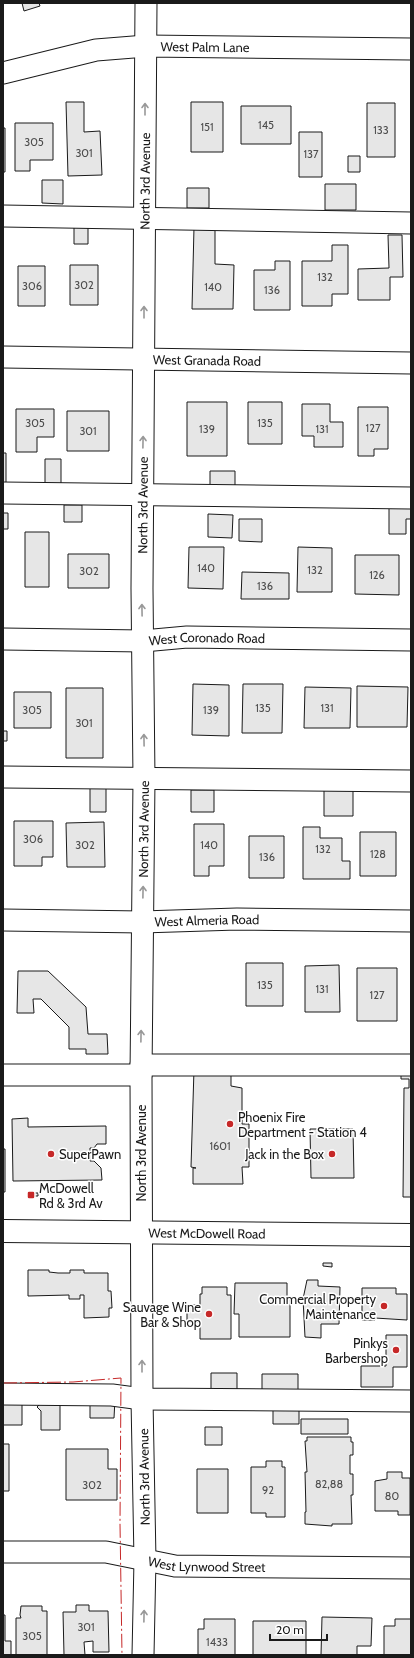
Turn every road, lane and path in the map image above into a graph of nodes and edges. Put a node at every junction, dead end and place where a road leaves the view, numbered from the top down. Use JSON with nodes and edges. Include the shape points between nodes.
{"nodes":[{"id":1,"x":146,"y":3,"type":"edge"},
{"id":2,"x":146,"y":46,"type":"junction"},
{"id":3,"x":411,"y":48,"type":"edge"},
{"id":4,"x":3,"y":73,"type":"edge"},
{"id":5,"x":3,"y":216,"type":"edge"},
{"id":6,"x":144,"y":218,"type":"junction"},
{"id":7,"x":411,"y":222,"type":"edge"},
{"id":8,"x":3,"y":358,"type":"edge"},
{"id":9,"x":145,"y":360,"type":"junction"},
{"id":10,"x":411,"y":362,"type":"edge"},
{"id":11,"x":3,"y":493,"type":"edge"},
{"id":12,"x":142,"y":494,"type":"junction"},
{"id":13,"x":411,"y":498,"type":"edge"},
{"id":14,"x":3,"y":639,"type":"edge"},
{"id":15,"x":411,"y":640,"type":"edge"},
{"id":16,"x":143,"y":642,"type":"junction"},
{"id":17,"x":3,"y":777,"type":"edge"},
{"id":18,"x":144,"y":779,"type":"junction"},
{"id":19,"x":411,"y":780,"type":"edge"},
{"id":20,"x":3,"y":920,"type":"edge"},
{"id":21,"x":411,"y":921,"type":"edge"},
{"id":22,"x":142,"y":922,"type":"junction"},
{"id":23,"x":411,"y":1065,"type":"edge"},
{"id":24,"x":141,"y":1070,"type":"junction"},
{"id":25,"x":3,"y":1075,"type":"edge"},
{"id":26,"x":3,"y":1230,"type":"edge"},
{"id":27,"x":141,"y":1232,"type":"junction"},
{"id":28,"x":411,"y":1235,"type":"edge"},
{"id":29,"x":3,"y":1394,"type":"edge"},
{"id":30,"x":142,"y":1399,"type":"junction"},
{"id":31,"x":411,"y":1401,"type":"edge"},
{"id":32,"x":3,"y":1552,"type":"edge"},
{"id":33,"x":145,"y":1560,"type":"junction"},
{"id":34,"x":411,"y":1568,"type":"edge"},
{"id":35,"x":143,"y":1655,"type":"edge"}],
"edges":[{"from":1,"to":2,"type":"street","name":"North 3rd Avenue"},
{"from":2,"to":3,"type":"street","name":"West Palm Lane"},
{"from":2,"to":4,"type":"street","name":"West Palm Lane","via":[[96,50]]},
{"from":6,"to":2,"type":"street","name":"North 3rd Avenue","one_way":true},
{"from":5,"to":6,"type":"street"},
{"from":6,"to":7,"type":"street"},
{"from":9,"to":6,"type":"street","name":"North 3rd Avenue","one_way":true},
{"from":8,"to":9,"type":"street","name":"West Granada Road"},
{"from":9,"to":10,"type":"street","name":"West Granada Road"},
{"from":12,"to":9,"type":"street","name":"North 3rd Avenue","one_way":true},
{"from":11,"to":12,"type":"street"},
{"from":12,"to":13,"type":"street"},
{"from":16,"to":12,"type":"street","name":"North 3rd Avenue","one_way":true},
{"from":14,"to":16,"type":"street","name":"West Coronado Road"},
{"from":15,"to":16,"type":"street","name":"West Coronado Road","via":[[187,637]]},
{"from":18,"to":16,"type":"street","name":"North 3rd Avenue","one_way":true},
{"from":17,"to":18,"type":"street"},
{"from":18,"to":19,"type":"street"},
{"from":22,"to":18,"type":"street","name":"North 3rd Avenue","one_way":true},
{"from":20,"to":22,"type":"street","name":"West Almeria Road"},
{"from":21,"to":22,"type":"street","name":"West Almeria Road","via":[[237,919]]},
{"from":24,"to":22,"type":"street","name":"North 3rd Avenue","one_way":true},
{"from":23,"to":24,"type":"street"},
{"from":24,"to":25,"type":"street"},
{"from":24,"to":27,"type":"street","name":"North 3rd Avenue"},
{"from":26,"to":27,"type":"main road","name":"West McDowell Road"},
{"from":27,"to":28,"type":"main road","name":"West McDowell Road"},
{"from":30,"to":27,"type":"street","name":"North 3rd Avenue","one_way":true},
{"from":29,"to":30,"type":"street","via":[[112,1395]]},
{"from":30,"to":31,"type":"street"},
{"from":30,"to":33,"type":"street","name":"North 3rd Avenue"},
{"from":32,"to":33,"type":"street","name":"West Lynwood Street","via":[[106,1552]]},
{"from":33,"to":34,"type":"street","name":"West Lynwood Street","via":[[175,1566]]},
{"from":35,"to":33,"type":"street","name":"North 3rd Avenue","one_way":true}]}
